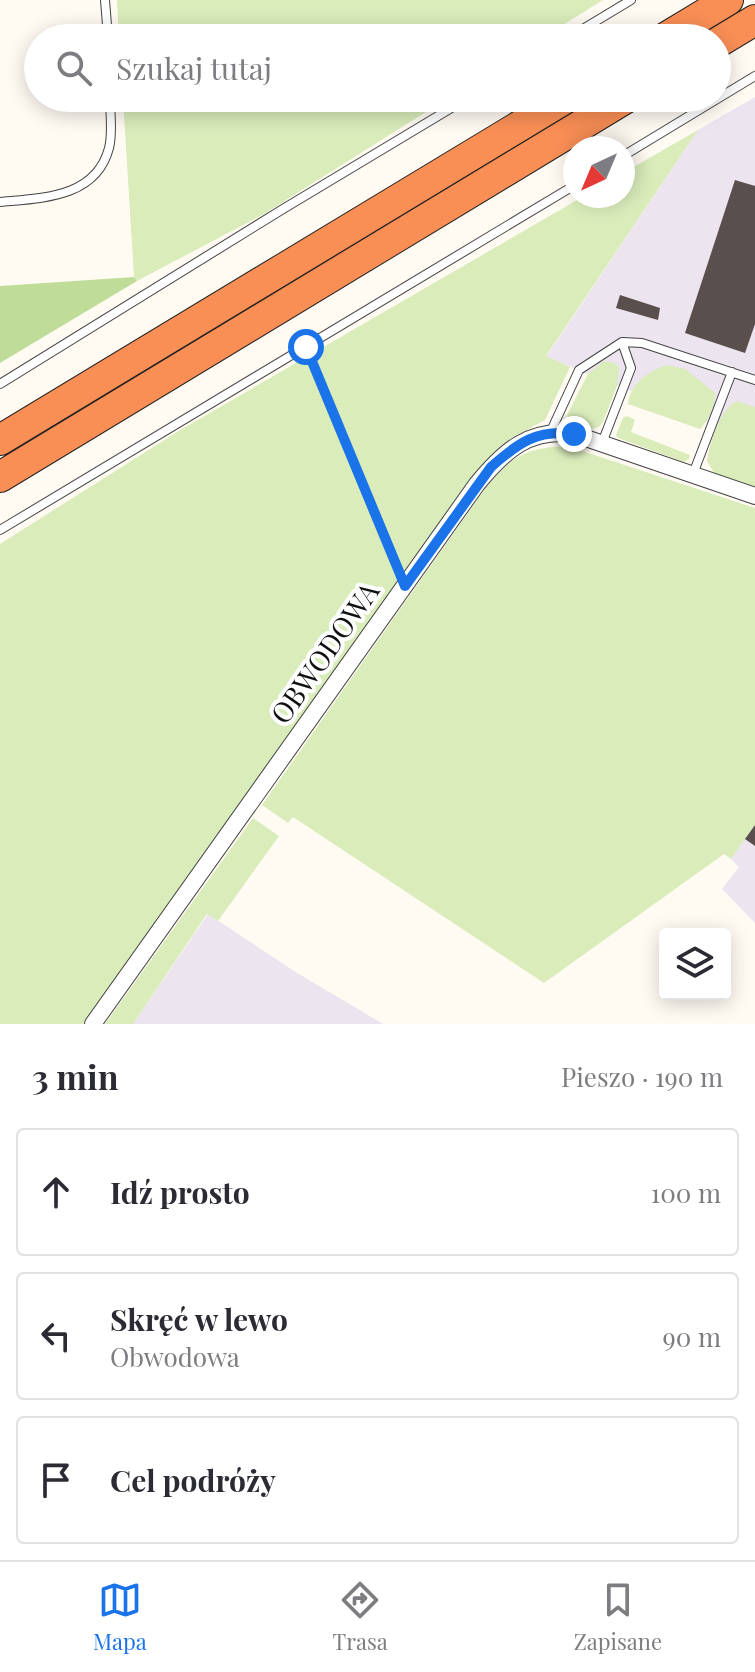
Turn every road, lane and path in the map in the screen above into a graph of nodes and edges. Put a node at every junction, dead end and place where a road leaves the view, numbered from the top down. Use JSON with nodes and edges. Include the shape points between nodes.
{"nodes":[{"id":1,"x":105,"y":0,"type":"edge"},
{"id":2,"x":631,"y":0,"type":"edge"},
{"id":3,"x":728,"y":0,"type":"edge"},
{"id":4,"x":755,"y":20,"type":"edge"},
{"id":5,"x":107,"y":24,"type":"edge"},
{"id":6,"x":591,"y":24,"type":"edge"},
{"id":7,"x":688,"y":24,"type":"edge"},
{"id":8,"x":731,"y":35,"type":"edge"},
{"id":9,"x":755,"y":76,"type":"edge"},
{"id":10,"x":731,"y":91,"type":"edge"},
{"id":11,"x":110,"y":112,"type":"edge"},
{"id":12,"x":445,"y":112,"type":"edge"},
{"id":13,"x":543,"y":112,"type":"edge"},
{"id":14,"x":603,"y":112,"type":"edge"},
{"id":15,"x":696,"y":112,"type":"edge"},
{"id":16,"x":635,"y":149,"type":"edge"},
{"id":17,"x":563,"y":192,"type":"edge"},
{"id":18,"x":0,"y":202,"type":"edge"},
{"id":19,"x":622,"y":342,"type":"junction"},
{"id":20,"x":306,"y":347,"type":"junction"},
{"id":21,"x":732,"y":372,"type":"junction"},
{"id":22,"x":755,"y":380,"type":"edge"},
{"id":23,"x":0,"y":384,"type":"edge"},
{"id":24,"x":551,"y":431,"type":"junction"},
{"id":25,"x":0,"y":440,"type":"edge"},
{"id":26,"x":602,"y":443,"type":"junction"},
{"id":27,"x":693,"y":474,"type":"junction"},
{"id":28,"x":0,"y":477,"type":"edge"},
{"id":29,"x":755,"y":496,"type":"edge"},
{"id":30,"x":0,"y":530,"type":"edge"},
{"id":31,"x":405,"y":586,"type":"junction"},
{"id":32,"x":93,"y":1024,"type":"edge"}],
"edges":[{"from":1,"to":5,"type":"lane"},
{"from":2,"to":6,"type":"lane"},
{"from":3,"to":7,"type":"highway"},
{"from":4,"to":8,"type":"highway"},
{"from":9,"to":10,"type":"lane"},
{"from":11,"to":18,"type":"lane","via":[[110,145],[94,176],[57,196]]},
{"from":12,"to":23,"type":"lane"},
{"from":13,"to":25,"type":"highway"},
{"from":14,"to":28,"type":"highway"},
{"from":15,"to":16,"type":"lane"},
{"from":17,"to":20,"type":"lane"},
{"from":19,"to":21,"type":"lane","via":[[642,343]]},
{"from":19,"to":24,"type":"lane","via":[[579,370]]},
{"from":19,"to":26,"type":"lane","via":[[631,368]]},
{"from":20,"to":30,"type":"lane"},
{"from":20,"to":31,"type":"path"},
{"from":21,"to":22,"type":"lane"},
{"from":21,"to":27,"type":"lane"},
{"from":24,"to":26,"type":"street"},
{"from":24,"to":31,"type":"street","name":"OBWODOWA","via":[[521,443],[491,467]]},
{"from":26,"to":27,"type":"street"},
{"from":27,"to":29,"type":"street"},
{"from":31,"to":32,"type":"street","name":"OBWODOWA"}]}
